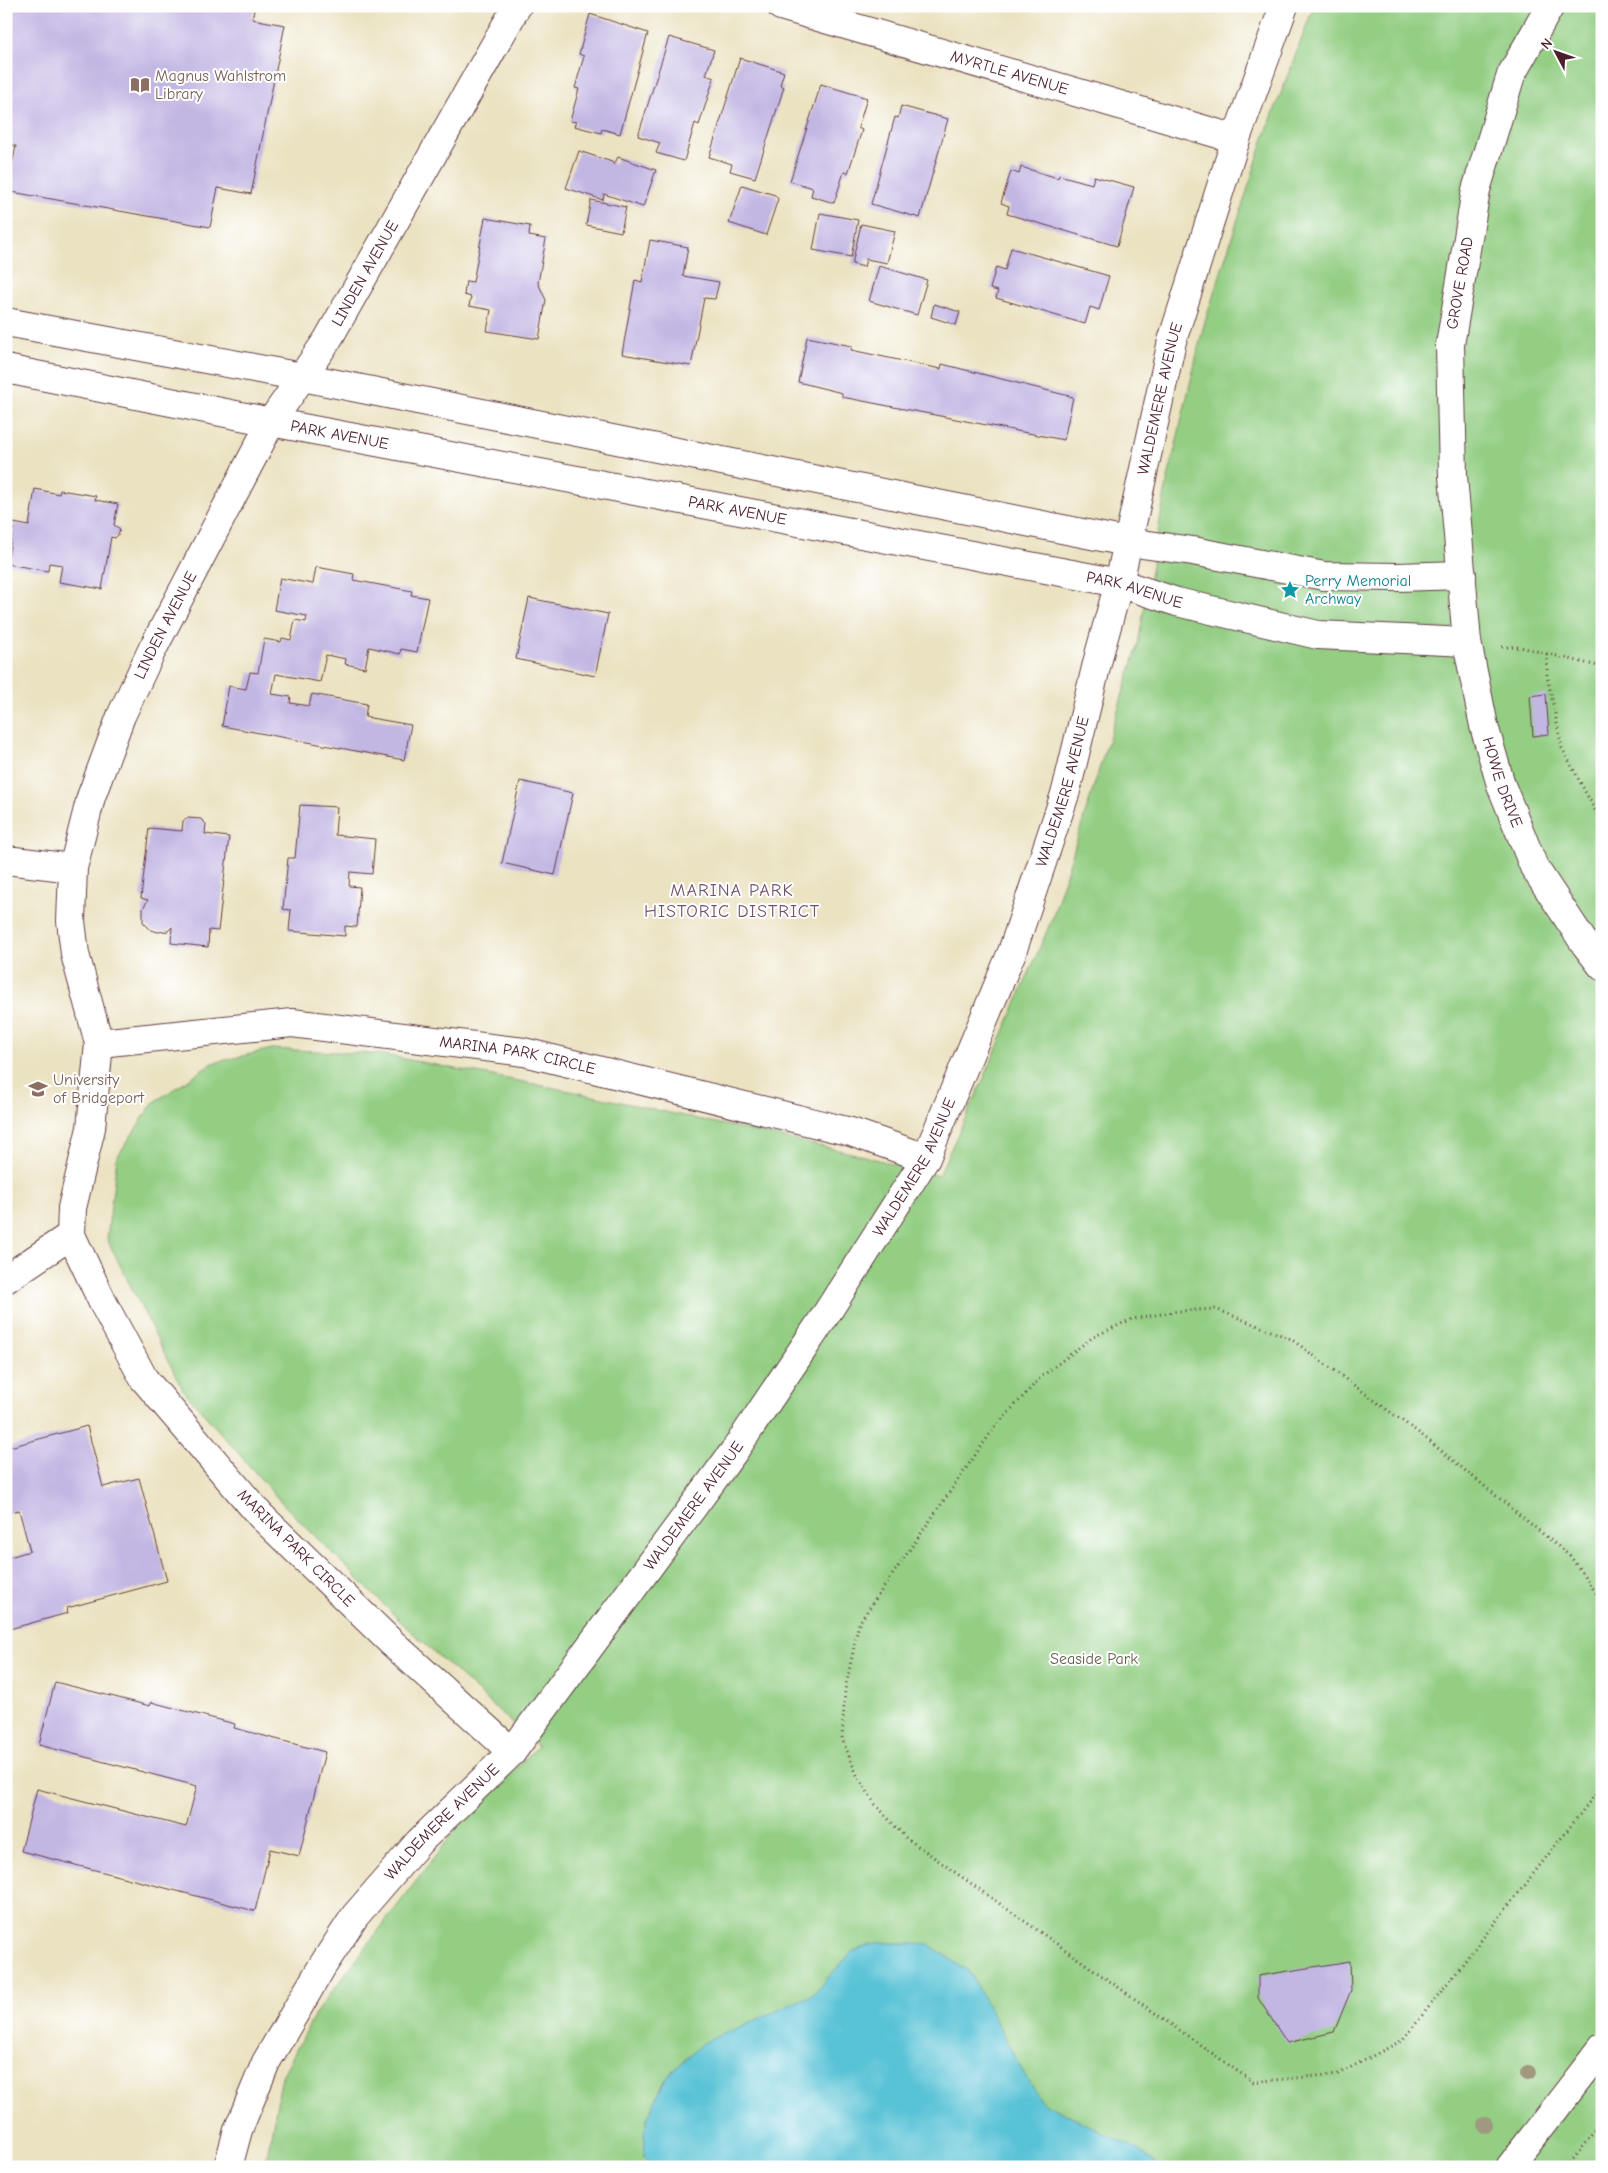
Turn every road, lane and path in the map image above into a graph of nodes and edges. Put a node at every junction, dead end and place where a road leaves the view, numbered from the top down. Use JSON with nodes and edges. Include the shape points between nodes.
{"nodes":[{"id":1,"x":517,"y":6,"type":"edge"},
{"id":2,"x":780,"y":6,"type":"edge"},
{"id":3,"x":1284,"y":6,"type":"edge"},
{"id":4,"x":1550,"y":6,"type":"edge"},
{"id":5,"x":1236,"y":139,"type":"junction"},
{"id":6,"x":6,"y":322,"type":"edge"},
{"id":7,"x":6,"y":369,"type":"edge"},
{"id":8,"x":302,"y":377,"type":"junction"},
{"id":9,"x":270,"y":422,"type":"junction"},
{"id":10,"x":1127,"y":542,"type":"junction"},
{"id":11,"x":1462,"y":574,"type":"junction"},
{"id":12,"x":1119,"y":583,"type":"junction"},
{"id":13,"x":1469,"y":650,"type":"junction"},
{"id":14,"x":1547,"y":654,"type":"junction"},
{"id":15,"x":1602,"y":667,"type":"edge"},
{"id":16,"x":1602,"y":823,"type":"edge"},
{"id":17,"x":6,"y":860,"type":"edge"},
{"id":18,"x":73,"y":868,"type":"junction"},
{"id":19,"x":1602,"y":966,"type":"edge"},
{"id":20,"x":99,"y":1043,"type":"junction"},
{"id":21,"x":926,"y":1158,"type":"junction"},
{"id":22,"x":71,"y":1235,"type":"junction"},
{"id":23,"x":6,"y":1279,"type":"edge"},
{"id":24,"x":1602,"y":1601,"type":"edge"},
{"id":25,"x":512,"y":1752,"type":"junction"},
{"id":26,"x":1602,"y":1776,"type":"edge"},
{"id":27,"x":1602,"y":2048,"type":"edge"},
{"id":28,"x":1602,"y":2123,"type":"edge"},
{"id":29,"x":228,"y":2167,"type":"edge"},
{"id":30,"x":1510,"y":2167,"type":"edge"},
{"id":31,"x":1567,"y":2167,"type":"edge"}],
"edges":[{"from":1,"to":8,"type":"street","name":"LINDEN AVENUE","via":[[328,339]]},
{"from":2,"to":5,"type":"street","name":"MYRTLE AVENUE"},
{"from":3,"to":5,"type":"street","name":"WALDEMERE AVENUE"},
{"from":4,"to":11,"type":"street","name":"GROVE ROAD","via":[[1511,75],[1476,190],[1450,345],[1453,476]]},
{"from":5,"to":10,"type":"street","name":"WALDEMERE AVENUE","via":[[1172,341]]},
{"from":6,"to":8,"type":"street"},
{"from":7,"to":9,"type":"street","name":"PARK AVENUE"},
{"from":8,"to":9,"type":"street","name":"LINDEN AVENUE"},
{"from":8,"to":10,"type":"street"},
{"from":9,"to":12,"type":"street","name":"PARK AVENUE"},
{"from":9,"to":18,"type":"street","name":"LINDEN AVENUE","via":[[121,716],[91,797]]},
{"from":10,"to":11,"type":"street","via":[[1324,576],[1397,578]]},
{"from":10,"to":12,"type":"street","name":"WALDEMERE AVENUE"},
{"from":11,"to":13,"type":"street","name":"HOWE DRIVE"},
{"from":12,"to":13,"type":"street","name":"PARK AVENUE","via":[[1177,602],[1318,635]]},
{"from":12,"to":21,"type":"street","name":"WALDEMERE AVENUE","via":[[1066,791],[1012,952]]},
{"from":13,"to":14,"type":"path","via":[[1520,647]]},
{"from":13,"to":19,"type":"street","name":"HOWE DRIVE","via":[[1484,726],[1501,785],[1534,868]]},
{"from":14,"to":15,"type":"path"},
{"from":14,"to":16,"type":"path","via":[[1547,675],[1562,748]]},
{"from":17,"to":18,"type":"street"},
{"from":18,"to":20,"type":"street","name":"LINDEN AVENUE","via":[[71,920],[75,954]]},
{"from":20,"to":21,"type":"street","name":"MARINA PARK CIRCLE","via":[[292,1023],[524,1052],[851,1132]]},
{"from":20,"to":22,"type":"street","name":"LINDEN AVENUE","via":[[91,1128],[72,1208]]},
{"from":21,"to":25,"type":"street","name":"WALDEMERE AVENUE","via":[[735,1450]]},
{"from":22,"to":23,"type":"street"},
{"from":22,"to":25,"type":"street","name":"MARINA PARK CIRCLE","via":[[144,1379],[260,1516]]},
{"from":24,"to":26,"type":"path","via":[[1570,1556],[1423,1436],[1291,1339],[1216,1309],[1132,1319],[1093,1338],[1042,1376],[994,1428],[859,1623],[845,1690],[842,1739],[875,1804],[905,1838],[1253,2082],[1338,2074],[1403,2040],[1595,1795]]},
{"from":25,"to":29,"type":"street","name":"WALDEMERE AVENUE","via":[[419,1842],[355,1916],[266,2062],[238,2130]]},
{"from":27,"to":30,"type":"street"},
{"from":28,"to":31,"type":"path"}]}
